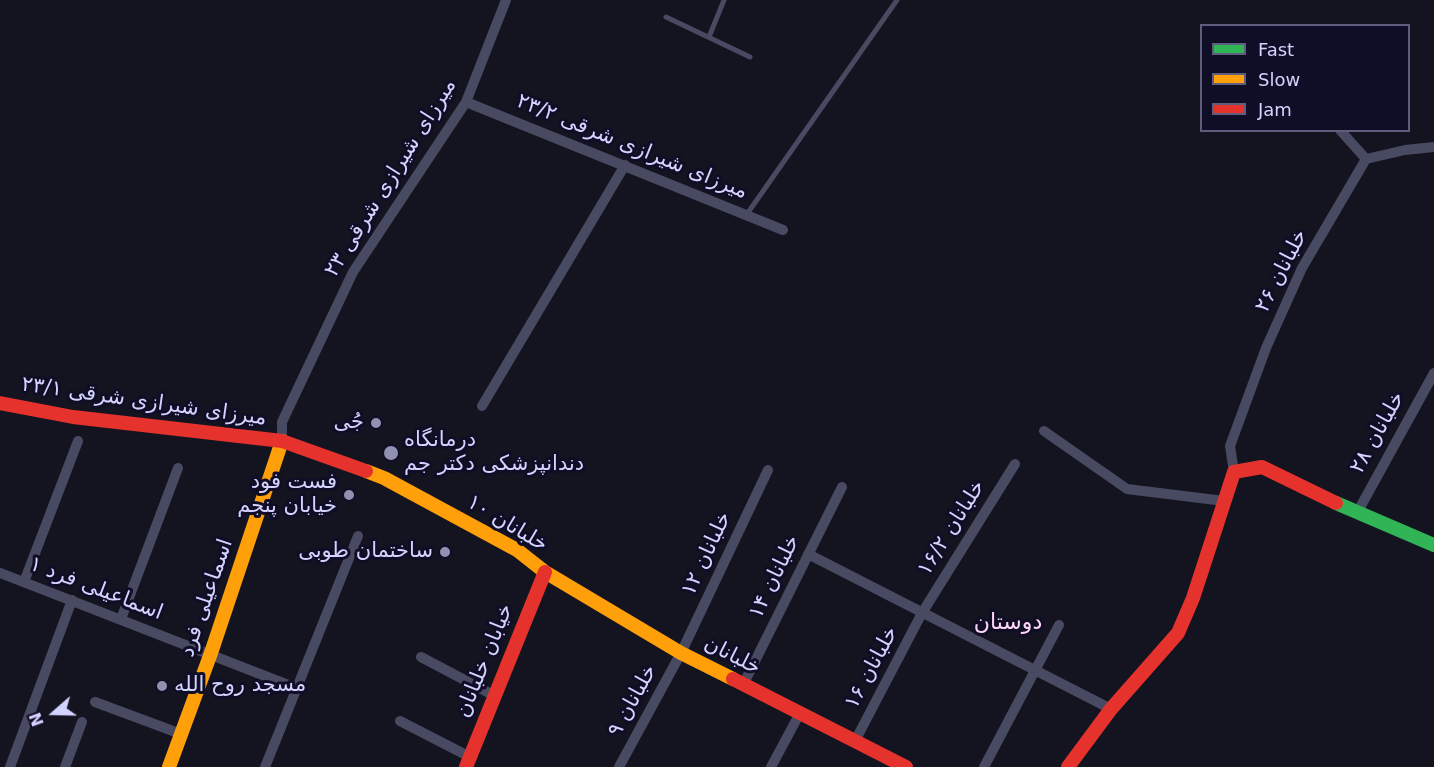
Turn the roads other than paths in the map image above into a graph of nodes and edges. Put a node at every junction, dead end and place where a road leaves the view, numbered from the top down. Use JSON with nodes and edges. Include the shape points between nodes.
{"nodes":[{"id":1,"x":506,"y":0,"type":"edge"},
{"id":2,"x":724,"y":0,"type":"edge"},
{"id":3,"x":897,"y":0,"type":"edge"},
{"id":4,"x":666,"y":17,"type":"dead end"},
{"id":5,"x":709,"y":37,"type":"junction"},
{"id":6,"x":750,"y":57,"type":"dead end"},
{"id":7,"x":466,"y":102,"type":"junction"},
{"id":8,"x":1342,"y":132,"type":"edge"},
{"id":9,"x":1434,"y":147,"type":"edge"},
{"id":10,"x":1366,"y":159,"type":"junction"},
{"id":11,"x":625,"y":165,"type":"junction"},
{"id":12,"x":747,"y":214,"type":"junction"},
{"id":13,"x":783,"y":230,"type":"dead end"},
{"id":14,"x":1433,"y":378,"type":"edge"},
{"id":15,"x":0,"y":403,"type":"edge"},
{"id":16,"x":482,"y":406,"type":"dead end"},
{"id":17,"x":1044,"y":430,"type":"dead end"},
{"id":18,"x":78,"y":441,"type":"dead end"},
{"id":19,"x":282,"y":441,"type":"junction"},
{"id":20,"x":1015,"y":464,"type":"dead end"},
{"id":21,"x":178,"y":468,"type":"dead end"},
{"id":22,"x":768,"y":470,"type":"dead end"},
{"id":23,"x":1234,"y":472,"type":"junction"},
{"id":24,"x":842,"y":487,"type":"dead end"},
{"id":25,"x":1224,"y":501,"type":"junction"},
{"id":26,"x":1357,"y":513,"type":"junction"},
{"id":27,"x":358,"y":536,"type":"dead end"},
{"id":28,"x":1434,"y":545,"type":"edge"},
{"id":29,"x":808,"y":554,"type":"junction"},
{"id":30,"x":545,"y":572,"type":"junction"},
{"id":31,"x":0,"y":573,"type":"edge"},
{"id":32,"x":24,"y":582,"type":"junction"},
{"id":33,"x":72,"y":600,"type":"junction"},
{"id":34,"x":922,"y":613,"type":"junction"},
{"id":35,"x":121,"y":619,"type":"junction"},
{"id":36,"x":1059,"y":625,"type":"dead end"},
{"id":37,"x":211,"y":653,"type":"junction"},
{"id":38,"x":681,"y":653,"type":"junction"},
{"id":39,"x":421,"y":657,"type":"dead end"},
{"id":40,"x":1036,"y":670,"type":"junction"},
{"id":41,"x":743,"y":685,"type":"junction"},
{"id":42,"x":296,"y":688,"type":"junction"},
{"id":43,"x":494,"y":695,"type":"junction"},
{"id":44,"x":95,"y":702,"type":"dead end"},
{"id":45,"x":1111,"y":709,"type":"junction"},
{"id":46,"x":800,"y":713,"type":"junction"},
{"id":47,"x":400,"y":721,"type":"dead end"},
{"id":48,"x":82,"y":722,"type":"dead end"},
{"id":49,"x":181,"y":734,"type":"junction"},
{"id":50,"x":855,"y":741,"type":"junction"},
{"id":51,"x":468,"y":762,"type":"edge"},
{"id":52,"x":10,"y":767,"type":"edge"},
{"id":53,"x":64,"y":767,"type":"edge"},
{"id":54,"x":169,"y":767,"type":"edge"},
{"id":55,"x":265,"y":767,"type":"edge"},
{"id":56,"x":619,"y":767,"type":"edge"},
{"id":57,"x":771,"y":767,"type":"edge"},
{"id":58,"x":906,"y":767,"type":"edge"},
{"id":59,"x":984,"y":767,"type":"edge"},
{"id":60,"x":1068,"y":767,"type":"edge"}],
"edges":[{"from":1,"to":7,"type":"street","name":"۲۳ میرزای شیرازی شرقی"},
{"from":2,"to":5,"type":"lane"},
{"from":3,"to":12,"type":"lane"},
{"from":4,"to":5,"type":"lane"},
{"from":5,"to":6,"type":"lane"},
{"from":7,"to":11,"type":"street","name":"۲۳/۲ میرزای شیرازی شرقی"},
{"from":7,"to":19,"type":"street","name":"۲۳ میرزای شیرازی شرقی","via":[[353,272],[282,422]]},
{"from":8,"to":10,"type":"street"},
{"from":9,"to":10,"type":"street"},
{"from":10,"to":23,"type":"street","name":"۲۶ خلبانان","via":[[1302,268],[1266,348],[1230,446]]},
{"from":11,"to":12,"type":"street","name":"۲۳/۲ میرزای شیرازی شرقی"},
{"from":11,"to":16,"type":"street"},
{"from":12,"to":13,"type":"street","name":"۲۳/۲ میرزای شیرازی شرقی"},
{"from":14,"to":26,"type":"street","name":"۲۸ خلبانان"},
{"from":15,"to":19,"type":"street","name":"۲۳/۱ میرزای شیرازی شرقی","via":[[73,417]]},
{"from":17,"to":25,"type":"street","via":[[1128,489]]},
{"from":18,"to":32,"type":"street"},
{"from":19,"to":30,"type":"street","name":"۱۰ خلبانان","via":[[384,477],[517,550]]},
{"from":19,"to":37,"type":"street","name":"اسماعیلی فرد"},
{"from":20,"to":34,"type":"street","name":"۱۶/۲ خلبانان"},
{"from":21,"to":35,"type":"street"},
{"from":22,"to":38,"type":"street","name":"۱۲ خلبانان"},
{"from":23,"to":25,"type":"street"},
{"from":23,"to":26,"type":"street","via":[[1262,466]]},
{"from":24,"to":29,"type":"street","name":"۱۴ خلبانان"},
{"from":25,"to":45,"type":"street","via":[[1178,633]]},
{"from":26,"to":28,"type":"street"},
{"from":27,"to":42,"type":"street"},
{"from":29,"to":34,"type":"street"},
{"from":29,"to":41,"type":"street","name":"۱۴ خلبانان"},
{"from":30,"to":38,"type":"street","name":"خلبانان"},
{"from":30,"to":43,"type":"street","name":"خیابان خلبانان"},
{"from":31,"to":32,"type":"street","name":"۱ اسماعیلی فرد"},
{"from":32,"to":33,"type":"street","name":"۱ اسماعیلی فرد"},
{"from":33,"to":35,"type":"street","name":"۱ اسماعیلی فرد"},
{"from":33,"to":52,"type":"street"},
{"from":34,"to":40,"type":"street"},
{"from":34,"to":50,"type":"street","name":"۱۶ خلبانان"},
{"from":35,"to":37,"type":"street","name":"۱ اسماعیلی فرد"},
{"from":36,"to":40,"type":"street"},
{"from":37,"to":42,"type":"street","name":"۱ اسماعیلی فرد"},
{"from":37,"to":49,"type":"street","name":"اسماعیلی فرد"},
{"from":38,"to":41,"type":"street","name":"خلبانان"},
{"from":38,"to":56,"type":"street","name":"۹ خلبانان"},
{"from":39,"to":43,"type":"street"},
{"from":40,"to":45,"type":"street"},
{"from":40,"to":59,"type":"street"},
{"from":41,"to":46,"type":"street","name":"خلبانان"},
{"from":42,"to":55,"type":"street"},
{"from":43,"to":51,"type":"street","name":"خیابان خلبانان"},
{"from":44,"to":49,"type":"street"},
{"from":45,"to":60,"type":"street"},
{"from":46,"to":50,"type":"street","name":"خلبانان"},
{"from":46,"to":57,"type":"street"},
{"from":47,"to":51,"type":"street"},
{"from":48,"to":53,"type":"street"},
{"from":49,"to":54,"type":"street","name":"اسماعیلی فرد"},
{"from":50,"to":58,"type":"street","name":"خلبانان"}]}
